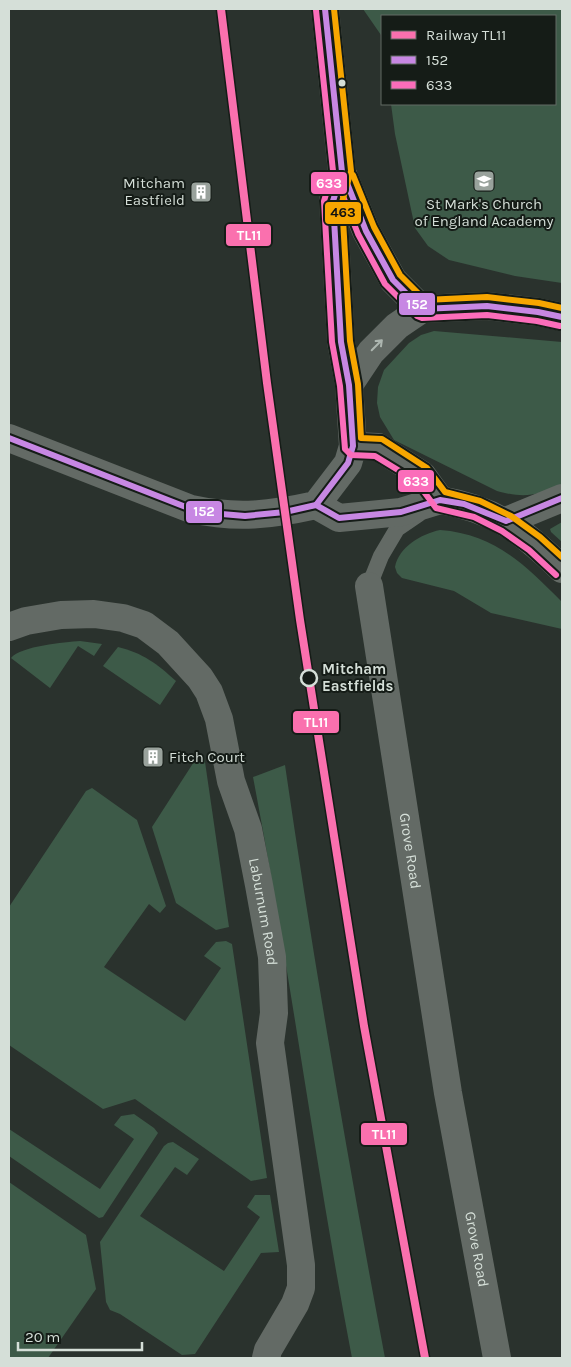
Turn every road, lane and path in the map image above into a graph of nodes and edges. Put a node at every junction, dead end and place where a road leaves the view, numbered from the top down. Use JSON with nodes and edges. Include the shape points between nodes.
{"nodes":[{"id":1,"x":325,"y":9,"type":"edge"},
{"id":2,"x":342,"y":172,"type":"junction"},
{"id":3,"x":422,"y":309,"type":"junction"},
{"id":4,"x":562,"y":317,"type":"edge"},
{"id":5,"x":349,"y":384,"type":"junction"},
{"id":6,"x":9,"y":438,"type":"edge"},
{"id":7,"x":353,"y":446,"type":"junction"},
{"id":8,"x":562,"y":498,"type":"edge"},
{"id":9,"x":440,"y":500,"type":"junction"},
{"id":10,"x":316,"y":505,"type":"junction"},
{"id":11,"x":506,"y":521,"type":"junction"},
{"id":12,"x":562,"y":569,"type":"edge"},
{"id":13,"x":369,"y":586,"type":"joint"},
{"id":14,"x":9,"y":628,"type":"edge"},
{"id":15,"x":266,"y":1358,"type":"edge"},
{"id":16,"x":497,"y":1358,"type":"edge"}],
"edges":[{"from":1,"to":2,"type":"street"},
{"from":2,"to":3,"type":"street","via":[[366,232],[392,280]]},
{"from":2,"to":5,"type":"street","via":[[333,201],[341,342]]},
{"from":3,"to":4,"type":"street","via":[[487,306]]},
{"from":5,"to":3,"type":"street","one_way":true,"via":[[371,352],[397,326]]},
{"from":5,"to":7,"type":"street"},
{"from":6,"to":10,"type":"street","via":[[191,509],[228,515],[263,514]]},
{"from":7,"to":9,"type":"street","via":[[378,447],[422,475]]},
{"from":7,"to":10,"type":"street","via":[[348,463]]},
{"from":8,"to":11,"type":"street"},
{"from":9,"to":10,"type":"street","via":[[401,512],[339,518]]},
{"from":9,"to":11,"type":"street","via":[[464,504]]},
{"from":9,"to":13,"type":"lane","name":"Grove Road","via":[[397,529]]},
{"from":11,"to":12,"type":"street"},
{"from":13,"to":16,"type":"street","name":"Grove Road","via":[[448,1093]]},
{"from":14,"to":15,"type":"street","name":"Laburnum Road","via":[[61,615],[94,614],[144,624],[168,643],[200,678],[219,719],[228,770],[248,829],[272,956],[274,1012],[270,1043],[301,1265],[301,1288],[295,1304]]}]}
